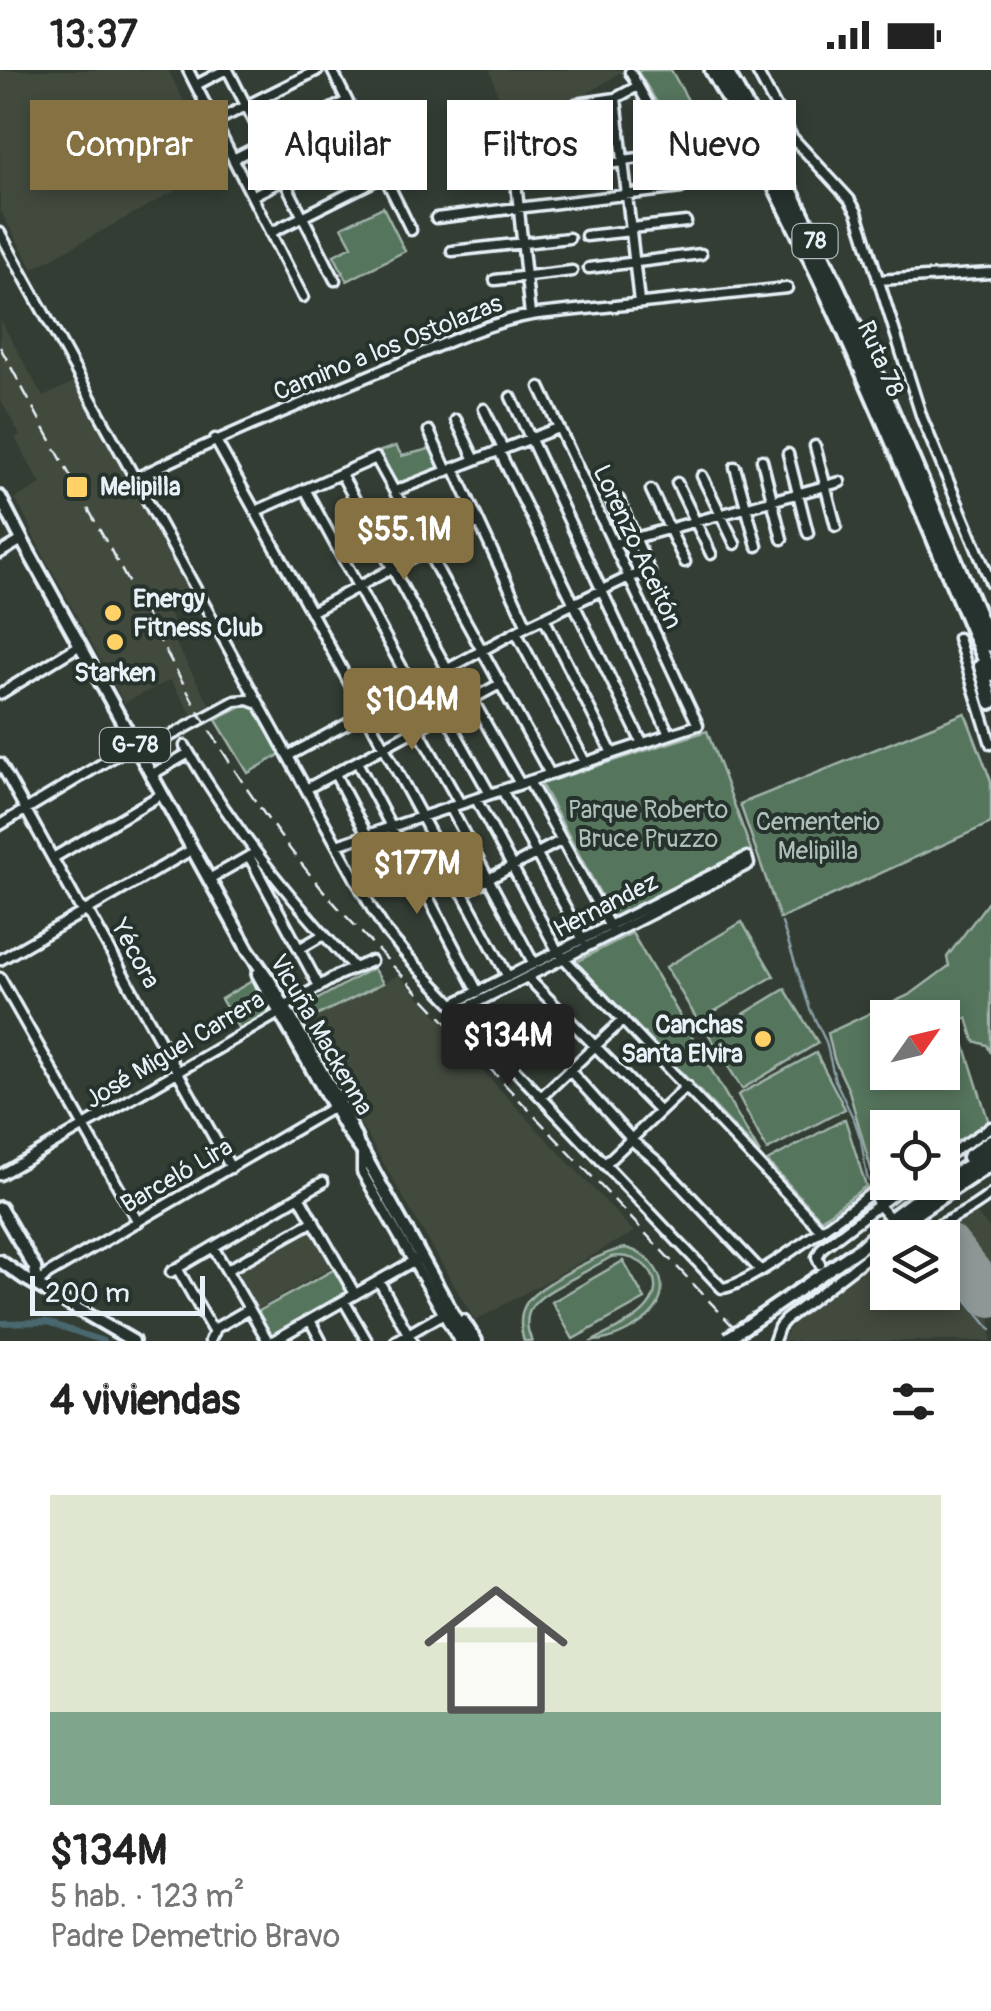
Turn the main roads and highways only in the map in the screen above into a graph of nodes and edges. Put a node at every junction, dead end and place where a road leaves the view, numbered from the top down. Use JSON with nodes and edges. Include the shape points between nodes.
{"nodes":[{"id":1,"x":712,"y":70,"type":"edge"},
{"id":2,"x":725,"y":70,"type":"edge"},
{"id":3,"x":0,"y":497,"type":"edge"},
{"id":4,"x":0,"y":512,"type":"edge"},
{"id":5,"x":22,"y":540,"type":"junction"},
{"id":6,"x":962,"y":606,"type":"junction"},
{"id":7,"x":991,"y":641,"type":"edge"},
{"id":8,"x":991,"y":674,"type":"edge"},
{"id":9,"x":991,"y":702,"type":"edge"},
{"id":10,"x":991,"y":1141,"type":"edge"},
{"id":11,"x":991,"y":1152,"type":"edge"},
{"id":12,"x":991,"y":1166,"type":"edge"},
{"id":13,"x":960,"y":1168,"type":"edge"},
{"id":14,"x":960,"y":1172,"type":"edge"},
{"id":15,"x":960,"y":1178,"type":"edge"},
{"id":16,"x":924,"y":1200,"type":"edge"},
{"id":17,"x":0,"y":1208,"type":"edge"},
{"id":18,"x":903,"y":1220,"type":"edge"},
{"id":19,"x":870,"y":1242,"type":"edge"},
{"id":20,"x":0,"y":1260,"type":"edge"},
{"id":21,"x":37,"y":1285,"type":"junction"},
{"id":22,"x":444,"y":1296,"type":"junction"},
{"id":23,"x":725,"y":1339,"type":"edge"},
{"id":24,"x":133,"y":1341,"type":"edge"},
{"id":25,"x":468,"y":1341,"type":"edge"},
{"id":26,"x":476,"y":1341,"type":"edge"}],
"edges":[{"from":1,"to":6,"type":"highway","name":"Ruta 78","number":"78","via":[[806,250]]},
{"from":2,"to":7,"type":"highway","name":"Ruta 78","number":"78","via":[[825,263]]},
{"from":3,"to":5,"type":"main road","name":"Vicuña Mackenna","number":"G-78"},
{"from":4,"to":5,"type":"main road","name":"Vicuña Mackenna","number":"G-78"},
{"from":5,"to":22,"type":"main road","name":"Vicuña Mackenna","number":"G-78","via":[[257,972]]},
{"from":6,"to":8,"type":"highway","name":"Ruta 78","number":"78"},
{"from":6,"to":9,"type":"highway"},
{"from":10,"to":13,"type":"highway"},
{"from":11,"to":14,"type":"highway"},
{"from":12,"to":15,"type":"highway"},
{"from":16,"to":18,"type":"highway"},
{"from":17,"to":21,"type":"main road"},
{"from":19,"to":23,"type":"main road","bridge":true},
{"from":20,"to":21,"type":"main road"},
{"from":21,"to":24,"type":"main road"},
{"from":22,"to":25,"type":"main road","name":"Vicuña Mackenna","number":"G-78"},
{"from":22,"to":26,"type":"main road","name":"Vicuña Mackenna","number":"G-78"}]}
